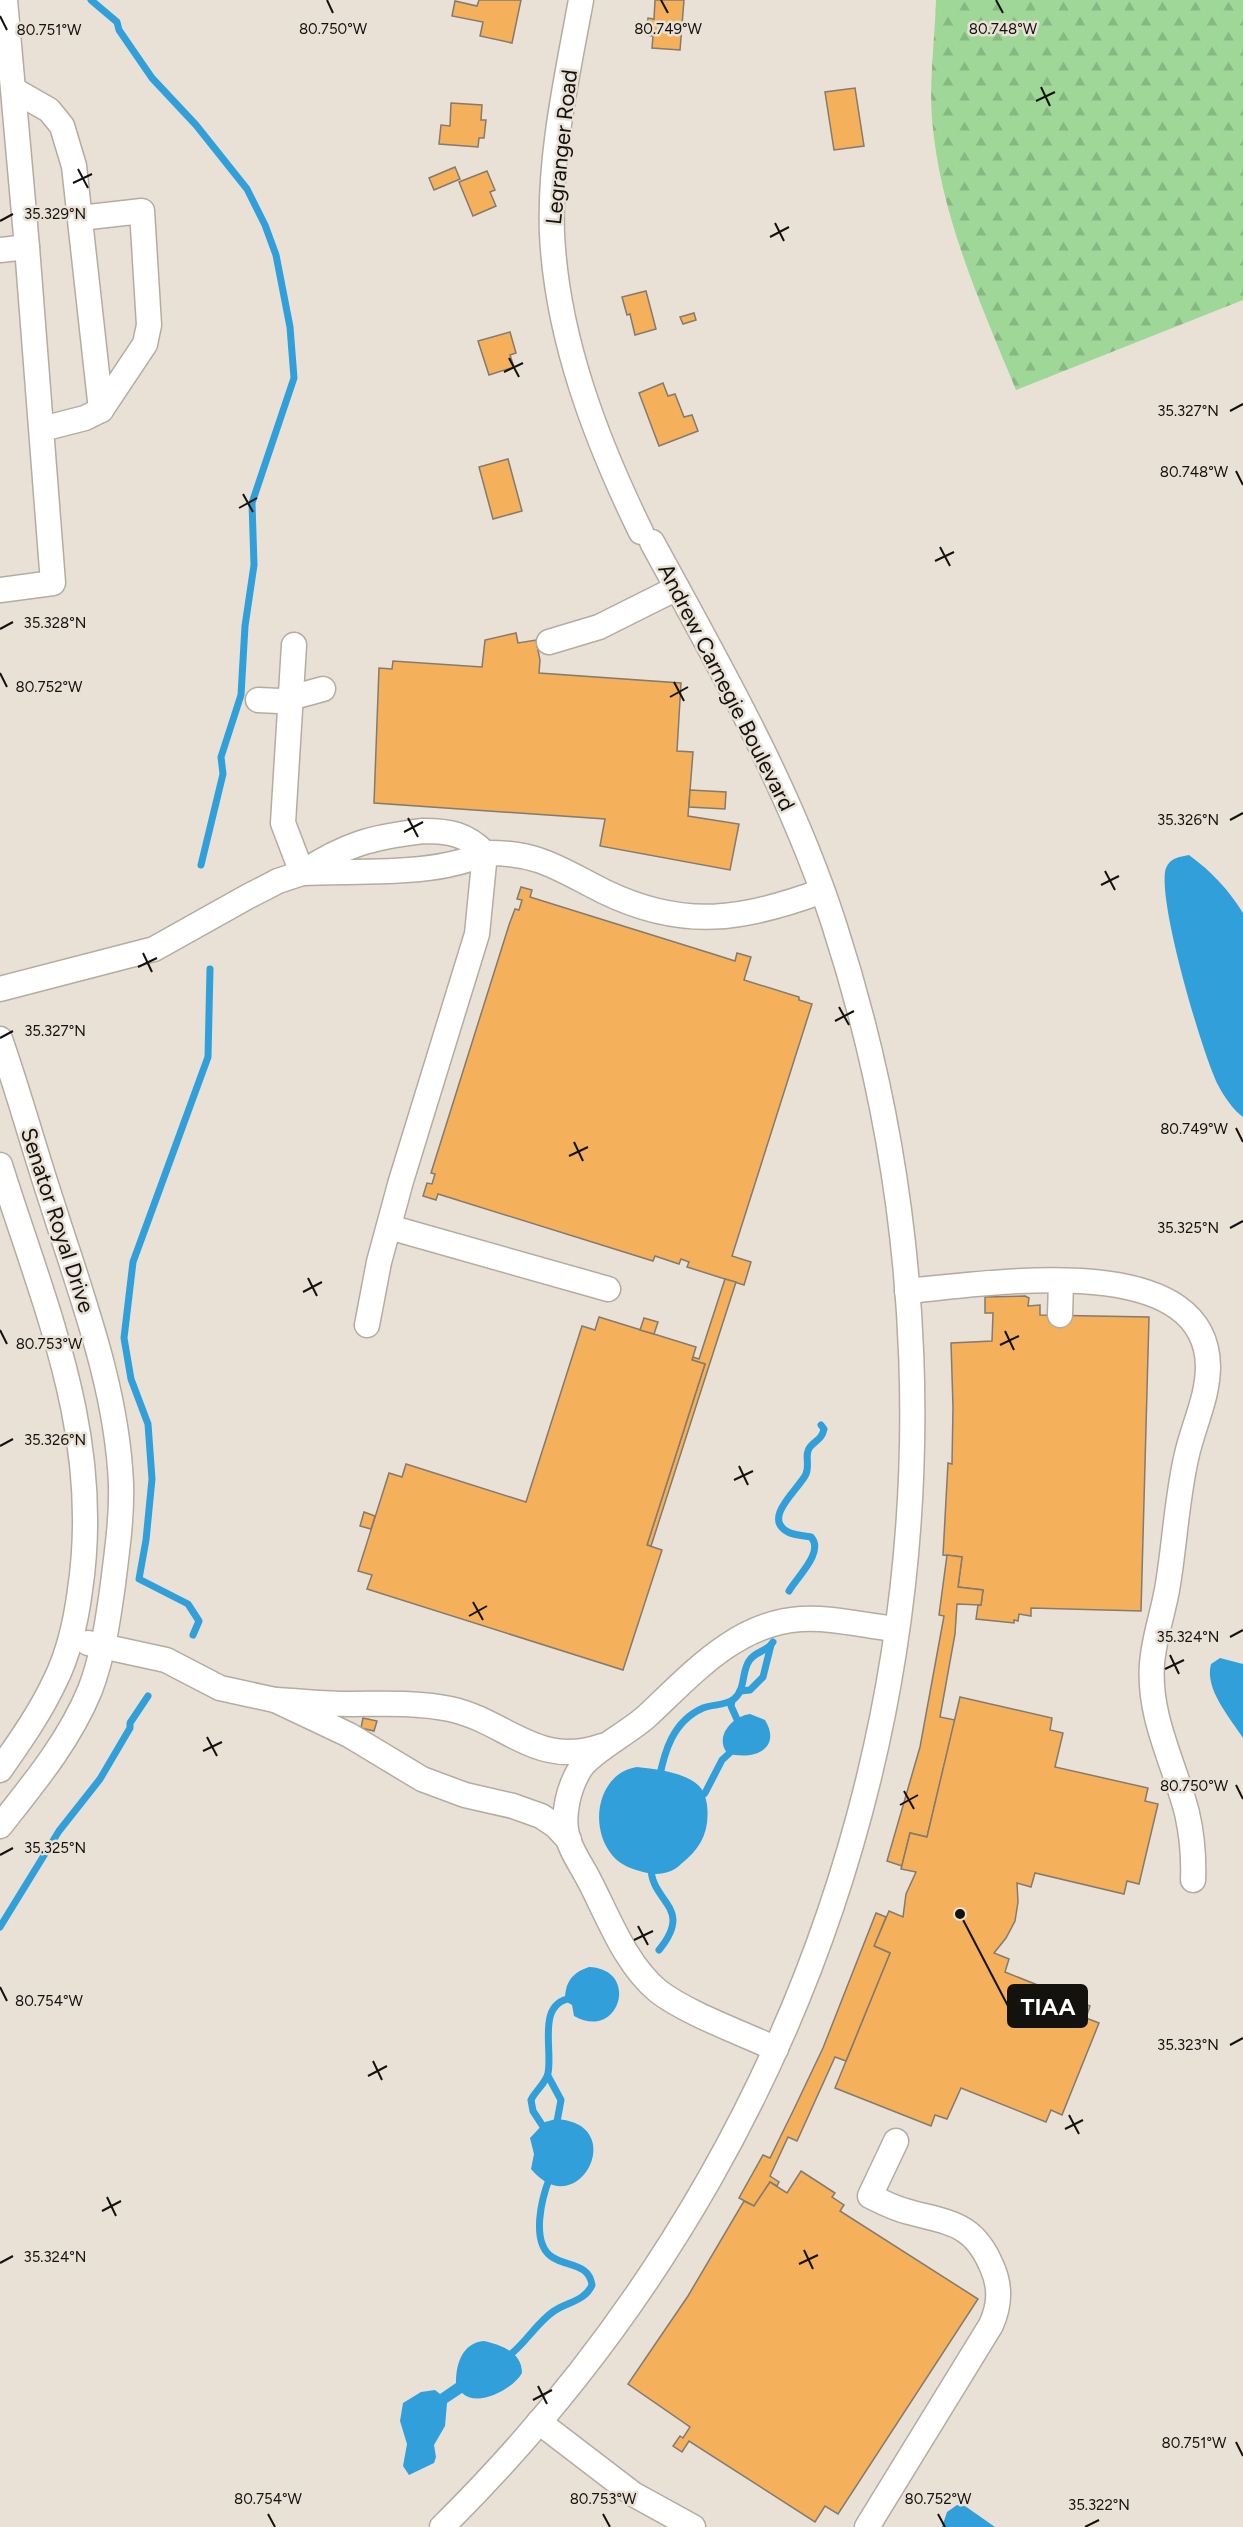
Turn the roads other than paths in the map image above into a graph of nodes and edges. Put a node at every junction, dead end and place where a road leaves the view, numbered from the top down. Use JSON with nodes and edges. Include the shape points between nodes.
{"nodes":[{"id":1,"x":5,"y":0,"type":"edge"},
{"id":2,"x":580,"y":0,"type":"edge"},
{"id":3,"x":14,"y":90,"type":"junction"},
{"id":4,"x":80,"y":218,"type":"junction"},
{"id":5,"x":27,"y":247,"type":"junction"},
{"id":6,"x":0,"y":250,"type":"edge"},
{"id":7,"x":101,"y":410,"type":"junction"},
{"id":8,"x":42,"y":429,"type":"junction"},
{"id":9,"x":647,"y":537,"type":"joint"},
{"id":10,"x":677,"y":588,"type":"junction"},
{"id":11,"x":0,"y":590,"type":"edge"},
{"id":12,"x":549,"y":642,"type":"dead end"},
{"id":13,"x":294,"y":645,"type":"dead end"},
{"id":14,"x":323,"y":689,"type":"dead end"},
{"id":15,"x":290,"y":698,"type":"junction"},
{"id":16,"x":258,"y":700,"type":"dead end"},
{"id":17,"x":485,"y":853,"type":"junction"},
{"id":18,"x":302,"y":873,"type":"junction"},
{"id":19,"x":822,"y":891,"type":"junction"},
{"id":20,"x":0,"y":989,"type":"edge"},
{"id":21,"x":0,"y":1039,"type":"edge"},
{"id":22,"x":0,"y":1165,"type":"edge"},
{"id":23,"x":388,"y":1227,"type":"junction"},
{"id":24,"x":1061,"y":1282,"type":"junction"},
{"id":25,"x":608,"y":1289,"type":"dead end"},
{"id":26,"x":907,"y":1291,"type":"junction"},
{"id":27,"x":1060,"y":1315,"type":"dead end"},
{"id":28,"x":367,"y":1325,"type":"dead end"},
{"id":29,"x":896,"y":1629,"type":"junction"},
{"id":30,"x":71,"y":1639,"type":"junction"},
{"id":31,"x":103,"y":1646,"type":"junction"},
{"id":32,"x":275,"y":1700,"type":"junction"},
{"id":33,"x":613,"y":1743,"type":"junction"},
{"id":34,"x":0,"y":1770,"type":"edge"},
{"id":35,"x":0,"y":1826,"type":"edge"},
{"id":36,"x":568,"y":1840,"type":"junction"},
{"id":37,"x":1193,"y":1880,"type":"dead end"},
{"id":38,"x":776,"y":2049,"type":"junction"},
{"id":39,"x":896,"y":2140,"type":"dead end"},
{"id":40,"x":539,"y":2422,"type":"junction"},
{"id":41,"x":442,"y":2527,"type":"edge"},
{"id":42,"x":693,"y":2527,"type":"edge"},
{"id":43,"x":867,"y":2527,"type":"edge"}],
"edges":[{"from":1,"to":3,"type":"street"},
{"from":2,"to":9,"type":"street","name":"Legranger Road","via":[[555,164],[552,231],[560,306],[581,384],[616,478]]},
{"from":3,"to":4,"type":"street","via":[[49,110],[62,126],[74,166]]},
{"from":3,"to":5,"type":"street"},
{"from":4,"to":7,"type":"street"},
{"from":4,"to":7,"type":"street","via":[[142,211],[149,325],[145,344]]},
{"from":5,"to":6,"type":"street"},
{"from":5,"to":8,"type":"street"},
{"from":7,"to":8,"type":"street"},
{"from":8,"to":11,"type":"street","via":[[53,583]]},
{"from":9,"to":10,"type":"street","name":"Andrew Carnegie Boulevard"},
{"from":10,"to":12,"type":"street","via":[[599,627]]},
{"from":10,"to":19,"type":"street","name":"Andrew Carnegie Boulevard","via":[[767,757]]},
{"from":13,"to":15,"type":"street"},
{"from":14,"to":15,"type":"street"},
{"from":15,"to":16,"type":"street"},
{"from":15,"to":18,"type":"street","via":[[283,823]]},
{"from":17,"to":18,"type":"street","via":[[444,866]]},
{"from":17,"to":18,"type":"street","via":[[456,833],[423,831],[358,842]]},
{"from":17,"to":19,"type":"street","via":[[532,856],[627,901],[663,913],[747,915]]},
{"from":17,"to":23,"type":"street","via":[[477,934]]},
{"from":18,"to":20,"type":"street","via":[[278,881],[154,949]]},
{"from":19,"to":26,"type":"street","name":"Andrew Carnegie Boulevard","via":[[845,960],[885,1121]]},
{"from":21,"to":31,"type":"street","name":"Senator Royal Drive","via":[[101,1356],[117,1440],[120,1510]]},
{"from":22,"to":30,"type":"street","name":"Senator Royal Drive","via":[[77,1414],[86,1481],[84,1567]]},
{"from":23,"to":25,"type":"street"},
{"from":23,"to":28,"type":"street"},
{"from":24,"to":26,"type":"street"},
{"from":24,"to":27,"type":"street"},
{"from":24,"to":37,"type":"street","via":[[1124,1285],[1157,1294],[1191,1320],[1206,1352],[1207,1381],[1187,1453],[1152,1664],[1160,1732],[1190,1831]]},
{"from":26,"to":29,"type":"street","name":"Andrew Carnegie Boulevard","via":[[912,1465]]},
{"from":29,"to":33,"type":"street","via":[[801,1619],[749,1633],[718,1652]]},
{"from":29,"to":38,"type":"street","name":"Andrew Carnegie Boulevard","via":[[859,1823],[821,1941]]},
{"from":30,"to":31,"type":"street"},
{"from":30,"to":34,"type":"street","name":"Senator Royal Drive","via":[[56,1680]]},
{"from":31,"to":32,"type":"street","via":[[166,1660],[220,1688]]},
{"from":31,"to":35,"type":"street","name":"Senator Royal Drive","via":[[91,1688],[75,1721],[36,1781]]},
{"from":32,"to":33,"type":"street","via":[[452,1709],[534,1746],[564,1752]]},
{"from":32,"to":36,"type":"street","via":[[350,1736],[422,1779],[541,1816]]},
{"from":33,"to":36,"type":"street","via":[[589,1759],[577,1776],[568,1798]]},
{"from":36,"to":38,"type":"street","via":[[626,1949],[651,1984],[675,2001]]},
{"from":38,"to":40,"type":"street","name":"Andrew Carnegie Boulevard","via":[[680,2232],[629,2309]]},
{"from":39,"to":43,"type":"street","via":[[870,2196],[908,2212],[948,2221],[973,2235],[996,2276],[999,2290],[991,2325]]},
{"from":40,"to":41,"type":"street","name":"Andrew Carnegie Boulevard"},
{"from":40,"to":42,"type":"street","via":[[627,2490]]}]}
